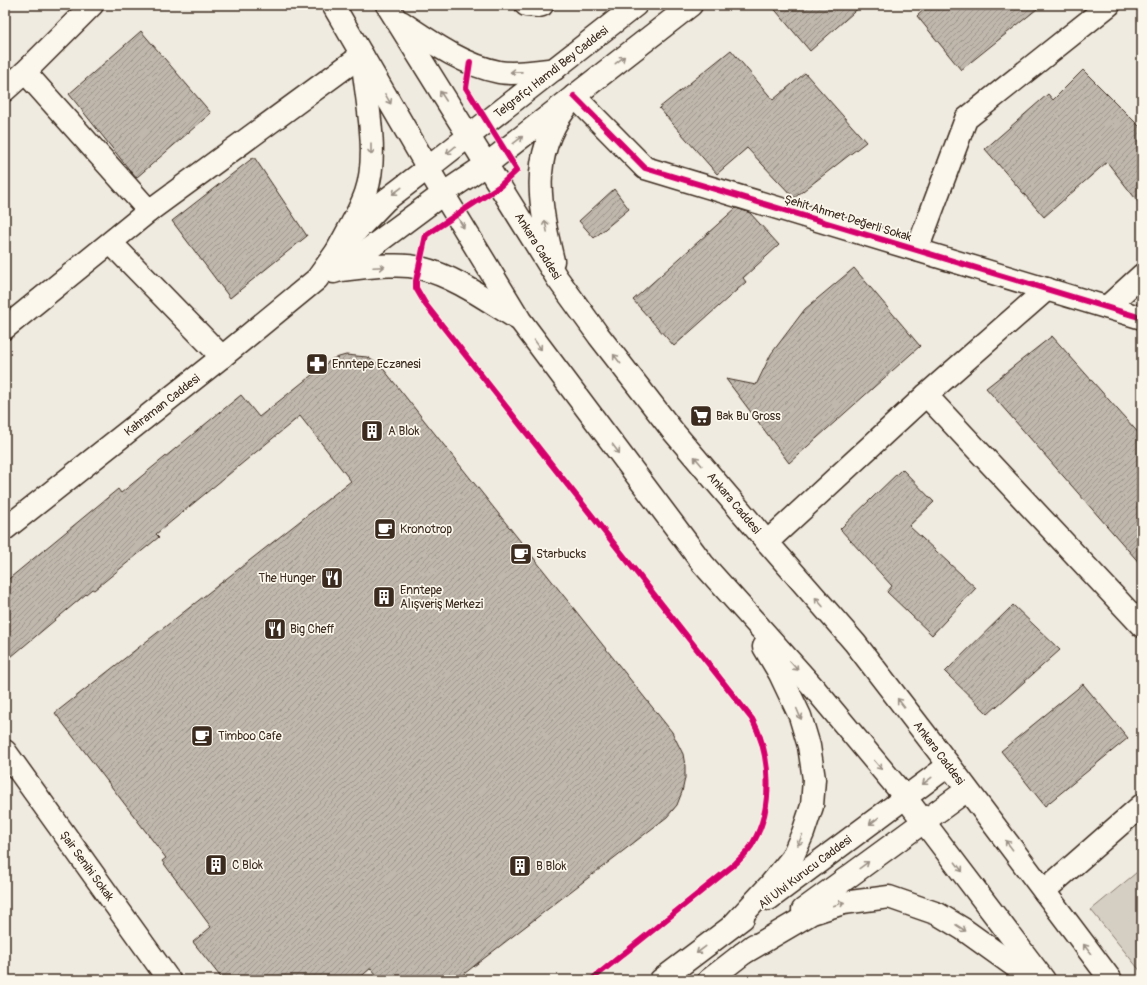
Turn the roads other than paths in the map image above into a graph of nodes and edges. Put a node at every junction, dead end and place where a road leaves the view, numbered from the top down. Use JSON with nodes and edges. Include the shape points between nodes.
{"nodes":[{"id":1,"x":92,"y":5,"type":"edge"},
{"id":2,"x":333,"y":5,"type":"edge"},
{"id":3,"x":526,"y":5,"type":"edge"},
{"id":4,"x":542,"y":5,"type":"edge"},
{"id":5,"x":636,"y":5,"type":"edge"},
{"id":6,"x":691,"y":5,"type":"edge"},
{"id":7,"x":1109,"y":5,"type":"edge"},
{"id":8,"x":391,"y":11,"type":"edge"},
{"id":9,"x":362,"y":55,"type":"junction"},
{"id":10,"x":555,"y":69,"type":"junction"},
{"id":11,"x":25,"y":72,"type":"junction"},
{"id":12,"x":5,"y":90,"type":"edge"},
{"id":13,"x":574,"y":96,"type":"junction"},
{"id":14,"x":468,"y":136,"type":"junction"},
{"id":15,"x":487,"y":164,"type":"junction"},
{"id":16,"x":428,"y":168,"type":"junction"},
{"id":17,"x":444,"y":193,"type":"junction"},
{"id":18,"x":149,"y":211,"type":"junction"},
{"id":19,"x":110,"y":243,"type":"junction"},
{"id":20,"x":917,"y":250,"type":"junction"},
{"id":21,"x":339,"y":260,"type":"junction"},
{"id":22,"x":1142,"y":275,"type":"edge"},
{"id":23,"x":557,"y":278,"type":"junction"},
{"id":24,"x":1047,"y":289,"type":"junction"},
{"id":25,"x":1107,"y":307,"type":"junction"},
{"id":26,"x":1142,"y":318,"type":"edge"},
{"id":27,"x":520,"y":320,"type":"junction"},
{"id":28,"x":5,"y":328,"type":"edge"},
{"id":29,"x":222,"y":357,"type":"junction"},
{"id":30,"x":926,"y":396,"type":"junction"},
{"id":31,"x":5,"y":529,"type":"edge"},
{"id":32,"x":767,"y":542,"type":"junction"},
{"id":33,"x":702,"y":564,"type":"junction"},
{"id":34,"x":1142,"y":626,"type":"edge"},
{"id":35,"x":5,"y":751,"type":"edge"},
{"id":36,"x":949,"y":765,"type":"junction"},
{"id":37,"x":967,"y":790,"type":"junction"},
{"id":38,"x":905,"y":798,"type":"junction"},
{"id":39,"x":1142,"y":805,"type":"edge"},
{"id":40,"x":924,"y":821,"type":"junction"},
{"id":41,"x":1044,"y":891,"type":"junction"},
{"id":42,"x":732,"y":926,"type":"junction"},
{"id":43,"x":742,"y":954,"type":"junction"},
{"id":44,"x":169,"y":980,"type":"edge"},
{"id":45,"x":661,"y":980,"type":"edge"},
{"id":46,"x":709,"y":980,"type":"edge"},
{"id":47,"x":1034,"y":980,"type":"edge"},
{"id":48,"x":1044,"y":980,"type":"edge"},
{"id":49,"x":1111,"y":980,"type":"edge"}],
"edges":[{"from":1,"to":11,"type":"main road"},
{"from":2,"to":9,"type":"main road"},
{"from":3,"to":4,"type":"main road"},
{"from":5,"to":10,"type":"main road","name":"Telgrafçı Hamdi Bey Caddesi"},
{"from":13,"to":6,"type":"main road","one_way":true},
{"from":7,"to":20,"type":"main road","via":[[966,119]]},
{"from":10,"to":8,"type":"main road","one_way":true,"via":[[500,73],[479,66],[436,45]]},
{"from":14,"to":8,"type":"main road","name":"Ankara Caddesi","one_way":true},
{"from":9,"to":16,"type":"main road","one_way":true},
{"from":9,"to":18,"type":"main road"},
{"from":9,"to":21,"type":"main road","one_way":true,"via":[[370,131],[370,176]]},
{"from":10,"to":14,"type":"main road","name":"Telgrafçı Hamdi Bey Caddesi"},
{"from":11,"to":12,"type":"main road"},
{"from":11,"to":18,"type":"main road"},
{"from":15,"to":13,"type":"main road","one_way":true},
{"from":13,"to":20,"type":"main road","name":"Şehit Ahmet Değerli Sokak","via":[[645,168]]},
{"from":23,"to":13,"type":"main road","one_way":true,"via":[[541,194],[542,161],[556,120]]},
{"from":14,"to":15,"type":"main road","name":"Ankara Caddesi"},
{"from":14,"to":16,"type":"main road","name":"Telgrafçı Hamdi Bey Caddesi","one_way":true},
{"from":15,"to":17,"type":"main road"},
{"from":15,"to":23,"type":"main road","name":"Ankara Caddesi"},
{"from":16,"to":17,"type":"main road"},
{"from":16,"to":21,"type":"main road","name":"Kahraman Caddesi","one_way":true,"via":[[386,200]]},
{"from":17,"to":21,"type":"main road","name":"Kahraman Caddesi"},
{"from":17,"to":27,"type":"main road","one_way":true},
{"from":18,"to":19,"type":"main road"},
{"from":19,"to":28,"type":"main road"},
{"from":19,"to":29,"type":"main road"},
{"from":20,"to":24,"type":"main road","name":"Şehit Ahmet Değerli Sokak"},
{"from":21,"to":27,"type":"main road","one_way":true,"via":[[419,267],[437,273]]},
{"from":21,"to":29,"type":"main road","name":"Kahraman Caddesi"},
{"from":22,"to":25,"type":"main road"},
{"from":32,"to":23,"type":"main road","name":"Ankara Caddesi","one_way":true,"via":[[672,430]]},
{"from":24,"to":25,"type":"main road","name":"Şehit Ahmet Değerli Sokak"},
{"from":24,"to":30,"type":"main road"},
{"from":25,"to":26,"type":"main road","name":"Şehit Ahmet Değerli Sokak"},
{"from":27,"to":33,"type":"main road","one_way":true},
{"from":29,"to":31,"type":"main road","name":"Kahraman Caddesi"},
{"from":30,"to":32,"type":"main road"},
{"from":30,"to":34,"type":"main road"},
{"from":36,"to":32,"type":"main road","name":"Ankara Caddesi","one_way":true,"via":[[855,643]]},
{"from":33,"to":38,"type":"main road","one_way":true,"via":[[814,688]]},
{"from":33,"to":42,"type":"main road","one_way":true,"via":[[749,622],[780,674],[800,716],[809,746],[814,779],[812,806],[792,858]]},
{"from":35,"to":44,"type":"main road","name":"Şair Senihi Sokak"},
{"from":36,"to":37,"type":"main road","name":"Ankara Caddesi"},
{"from":36,"to":38,"type":"main road","name":"Ali Ulvi Kurucu Caddesi","one_way":true},
{"from":37,"to":40,"type":"main road"},
{"from":41,"to":37,"type":"main road","name":"Ankara Caddesi","one_way":true},
{"from":38,"to":40,"type":"main road"},
{"from":38,"to":42,"type":"main road","name":"Ali Ulvi Kurucu Caddesi","one_way":true},
{"from":39,"to":41,"type":"main road"},
{"from":43,"to":40,"type":"main road","one_way":true},
{"from":40,"to":48,"type":"main road","one_way":true},
{"from":49,"to":41,"type":"main road","name":"Ankara Caddesi","one_way":true},
{"from":42,"to":45,"type":"main road","name":"Ali Ulvi Kurucu Caddesi","one_way":true},
{"from":43,"to":46,"type":"main road"},
{"from":43,"to":47,"type":"main road","one_way":true,"via":[[812,913],[843,903],[889,897],[938,914]]}]}
